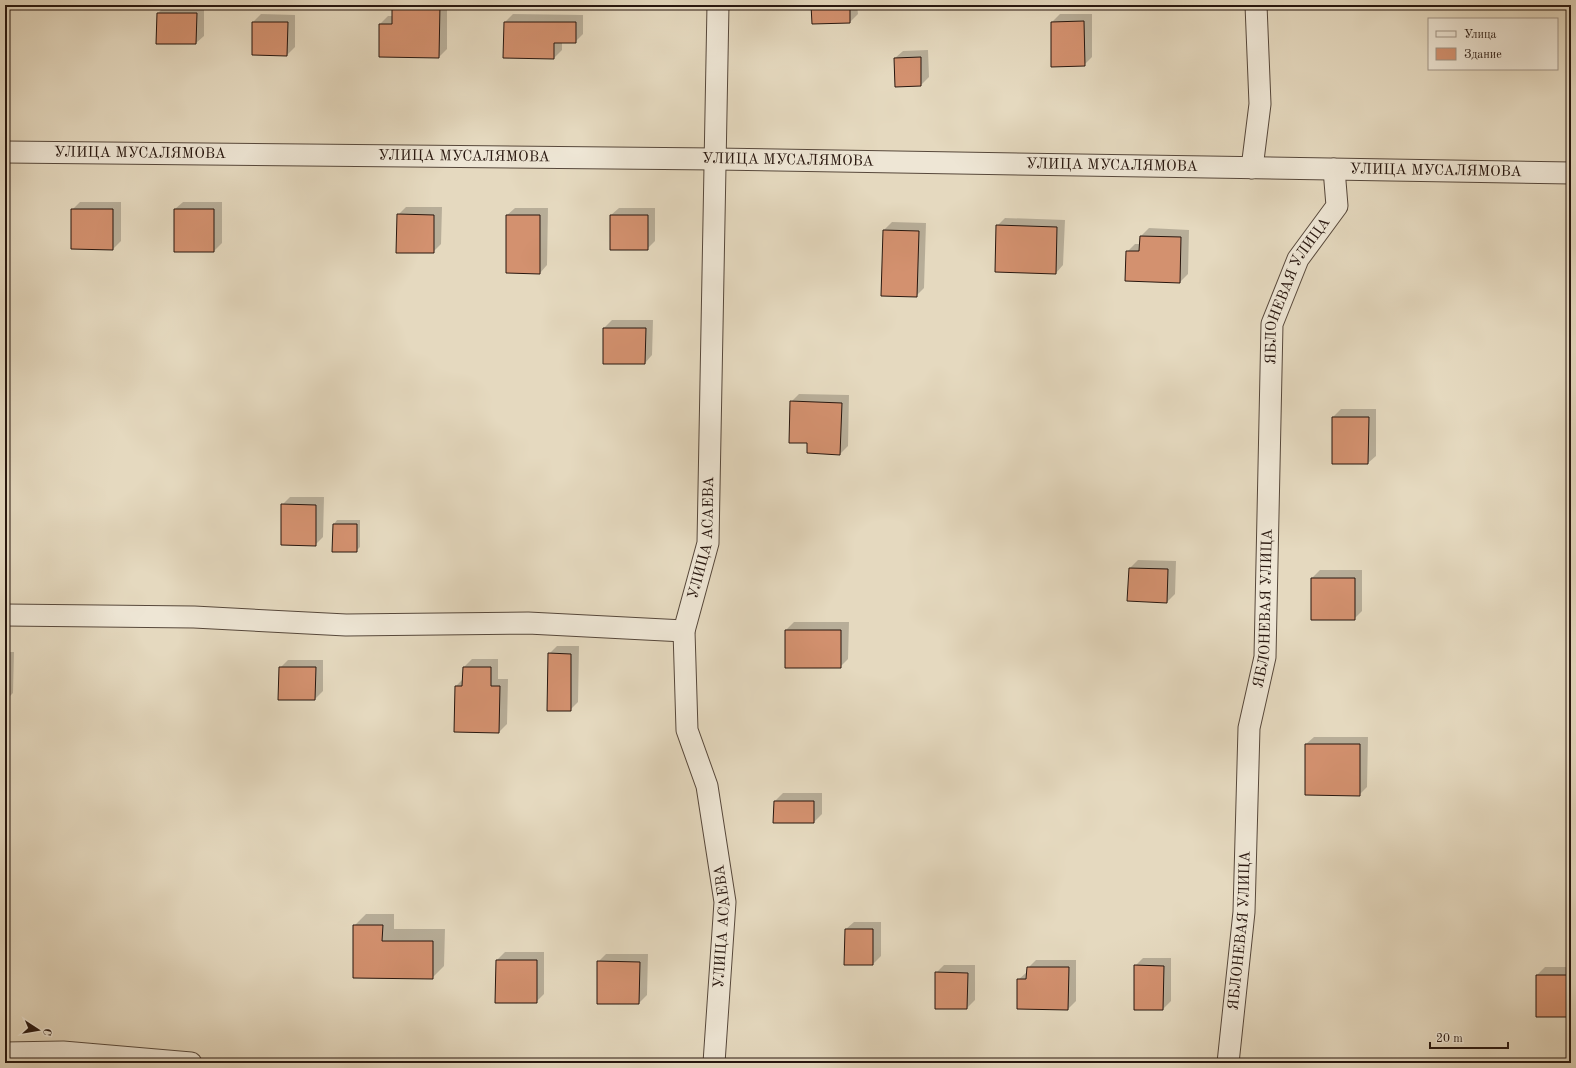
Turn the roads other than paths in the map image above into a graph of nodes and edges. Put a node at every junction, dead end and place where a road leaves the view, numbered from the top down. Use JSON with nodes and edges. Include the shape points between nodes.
{"nodes":[{"id":1,"x":718,"y":5,"type":"edge"},
{"id":2,"x":1256,"y":5,"type":"edge"},
{"id":3,"x":5,"y":152,"type":"edge"},
{"id":4,"x":715,"y":159,"type":"junction"},
{"id":5,"x":1252,"y":168,"type":"junction"},
{"id":6,"x":1334,"y":169,"type":"junction"},
{"id":7,"x":1571,"y":173,"type":"edge"},
{"id":8,"x":5,"y":615,"type":"edge"},
{"id":9,"x":684,"y":631,"type":"junction"},
{"id":10,"x":5,"y":1053,"type":"edge"},
{"id":11,"x":191,"y":1063,"type":"edge"},
{"id":12,"x":714,"y":1063,"type":"edge"},
{"id":13,"x":1228,"y":1063,"type":"edge"}],
"edges":[{"from":1,"to":4,"type":"street","name":"УЛИЦА АСАЕВА"},
{"from":2,"to":5,"type":"street","via":[[1260,104]]},
{"from":3,"to":4,"type":"street","name":"УЛИЦА МУСАЛЯМОВА"},
{"from":4,"to":5,"type":"street","name":"УЛИЦА МУСАЛЯМОВА"},
{"from":4,"to":9,"type":"street","name":"УЛИЦА АСАЕВА","via":[[708,543]]},
{"from":5,"to":6,"type":"street","name":"УЛИЦА МУСАЛЯМОВА"},
{"from":6,"to":7,"type":"street","name":"УЛИЦА МУСАЛЯМОВА"},
{"from":6,"to":13,"type":"street","name":"ЯБЛОНЕВАЯ УЛИЦА","via":[[1337,206],[1298,259],[1272,324],[1265,657],[1249,728],[1244,912]]},
{"from":8,"to":9,"type":"street","via":[[194,617],[346,625],[528,624]]},
{"from":9,"to":12,"type":"street","name":"УЛИЦА АСАЕВА","via":[[687,730],[707,786],[725,902]]},
{"from":10,"to":11,"type":"street","via":[[63,1052]]}]}
